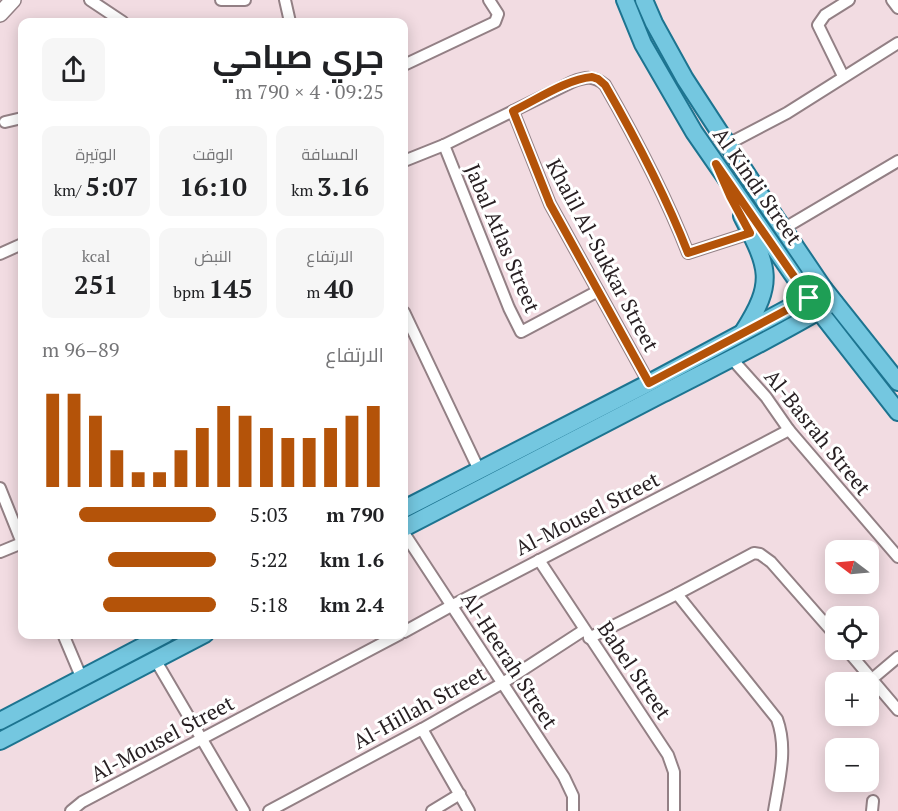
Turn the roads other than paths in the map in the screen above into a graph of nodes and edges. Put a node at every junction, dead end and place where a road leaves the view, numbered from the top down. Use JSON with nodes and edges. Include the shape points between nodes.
{"nodes":[{"id":1,"x":14,"y":0,"type":"edge"},
{"id":2,"x":90,"y":0,"type":"edge"},
{"id":3,"x":221,"y":0,"type":"edge"},
{"id":4,"x":245,"y":0,"type":"edge"},
{"id":5,"x":285,"y":0,"type":"edge"},
{"id":6,"x":489,"y":0,"type":"edge"},
{"id":7,"x":625,"y":0,"type":"edge"},
{"id":8,"x":644,"y":0,"type":"edge"},
{"id":9,"x":655,"y":0,"type":"edge"},
{"id":10,"x":849,"y":0,"type":"edge"},
{"id":11,"x":892,"y":0,"type":"edge"},
{"id":12,"x":898,"y":8,"type":"edge"},
{"id":13,"x":0,"y":14,"type":"edge"},
{"id":14,"x":117,"y":18,"type":"edge"},
{"id":15,"x":289,"y":18,"type":"edge"},
{"id":16,"x":898,"y":43,"type":"edge"},
{"id":17,"x":669,"y":50,"type":"junction"},
{"id":18,"x":408,"y":63,"type":"edge"},
{"id":19,"x":843,"y":76,"type":"junction"},
{"id":20,"x":513,"y":111,"type":"junction"},
{"id":21,"x":18,"y":119,"type":"edge"},
{"id":22,"x":5,"y":122,"type":"dead end"},
{"id":23,"x":728,"y":144,"type":"junction"},
{"id":24,"x":444,"y":145,"type":"junction"},
{"id":25,"x":408,"y":159,"type":"edge"},
{"id":26,"x":898,"y":161,"type":"edge"},
{"id":27,"x":716,"y":164,"type":"junction"},
{"id":28,"x":783,"y":229,"type":"junction"},
{"id":29,"x":750,"y":233,"type":"junction"},
{"id":30,"x":18,"y":246,"type":"edge"},
{"id":31,"x":0,"y":254,"type":"edge"},
{"id":32,"x":598,"y":291,"type":"junction"},
{"id":33,"x":829,"y":296,"type":"junction"},
{"id":34,"x":814,"y":305,"type":"junction"},
{"id":35,"x":408,"y":320,"type":"edge"},
{"id":36,"x":743,"y":332,"type":"junction"},
{"id":37,"x":732,"y":359,"type":"junction"},
{"id":38,"x":898,"y":382,"type":"edge"},
{"id":39,"x":649,"y":383,"type":"junction"},
{"id":40,"x":898,"y":412,"type":"edge"},
{"id":41,"x":789,"y":430,"type":"junction"},
{"id":42,"x":480,"y":470,"type":"junction"},
{"id":43,"x":0,"y":488,"type":"edge"},
{"id":44,"x":408,"y":507,"type":"edge"},
{"id":45,"x":408,"y":526,"type":"edge"},
{"id":46,"x":18,"y":533,"type":"edge"},
{"id":47,"x":408,"y":539,"type":"edge"},
{"id":48,"x":18,"y":545,"type":"edge"},
{"id":49,"x":0,"y":552,"type":"edge"},
{"id":50,"x":898,"y":557,"type":"edge"},
{"id":51,"x":538,"y":560,"type":"junction"},
{"id":52,"x":677,"y":594,"type":"junction"},
{"id":53,"x":451,"y":606,"type":"junction"},
{"id":54,"x":825,"y":623,"type":"edge"},
{"id":55,"x":408,"y":630,"type":"edge"},
{"id":56,"x":586,"y":634,"type":"junction"},
{"id":57,"x":65,"y":639,"type":"edge"},
{"id":58,"x":157,"y":639,"type":"edge"},
{"id":59,"x":195,"y":639,"type":"edge"},
{"id":60,"x":391,"y":639,"type":"edge"},
{"id":61,"x":898,"y":657,"type":"edge"},
{"id":62,"x":856,"y":660,"type":"edge"},
{"id":63,"x":156,"y":661,"type":"junction"},
{"id":64,"x":866,"y":672,"type":"edge"},
{"id":65,"x":879,"y":673,"type":"edge"},
{"id":66,"x":82,"y":679,"type":"junction"},
{"id":67,"x":501,"y":684,"type":"junction"},
{"id":68,"x":879,"y":687,"type":"edge"},
{"id":69,"x":898,"y":710,"type":"edge"},
{"id":70,"x":0,"y":721,"type":"edge"},
{"id":71,"x":422,"y":729,"type":"junction"},
{"id":72,"x":202,"y":739,"type":"junction"},
{"id":73,"x":0,"y":741,"type":"edge"},
{"id":74,"x":460,"y":794,"type":"junction"},
{"id":75,"x":71,"y":811,"type":"edge"},
{"id":76,"x":244,"y":811,"type":"edge"},
{"id":77,"x":269,"y":811,"type":"edge"},
{"id":78,"x":432,"y":811,"type":"edge"},
{"id":79,"x":469,"y":811,"type":"edge"},
{"id":80,"x":573,"y":811,"type":"edge"},
{"id":81,"x":674,"y":811,"type":"edge"},
{"id":82,"x":774,"y":811,"type":"edge"}],
"edges":[{"from":1,"to":13,"type":"street"},
{"from":2,"to":14,"type":"street"},
{"from":3,"to":4,"type":"street"},
{"from":5,"to":15,"type":"street"},
{"from":6,"to":18,"type":"street","via":[[498,14],[495,22]]},
{"from":7,"to":27,"type":"main road","name":"Al Kindi Street","via":[[659,74]]},
{"from":8,"to":17,"type":"main road"},
{"from":9,"to":17,"type":"main road","via":[[669,33]]},
{"from":10,"to":19,"type":"street","via":[[818,25]]},
{"from":11,"to":12,"type":"street"},
{"from":16,"to":19,"type":"street"},
{"from":17,"to":23,"type":"main road"},
{"from":19,"to":23,"type":"street"},
{"from":20,"to":24,"type":"street"},
{"from":20,"to":29,"type":"street","via":[[583,78],[598,79],[633,134],[688,253]]},
{"from":20,"to":32,"type":"street","name":"Khalil Al-Sukkar Street","via":[[550,204]]},
{"from":21,"to":22,"type":"street"},
{"from":23,"to":28,"type":"main road"},
{"from":24,"to":25,"type":"street"},
{"from":24,"to":32,"type":"street","name":"Jabal Atlas Street","via":[[521,332]]},
{"from":26,"to":28,"type":"street"},
{"from":27,"to":29,"type":"main road"},
{"from":27,"to":34,"type":"main road","name":"Al Kindi Street"},
{"from":28,"to":33,"type":"main road"},
{"from":29,"to":36,"type":"main road","via":[[765,268],[765,286],[761,303]]},
{"from":30,"to":31,"type":"street"},
{"from":32,"to":39,"type":"street","name":"Khalil Al-Sukkar Street"},
{"from":33,"to":34,"type":"main road"},
{"from":33,"to":38,"type":"main road"},
{"from":34,"to":36,"type":"main road"},
{"from":34,"to":37,"type":"main road"},
{"from":34,"to":40,"type":"main road","name":"Al Kindi Street"},
{"from":35,"to":42,"type":"street"},
{"from":36,"to":39,"type":"main road"},
{"from":37,"to":41,"type":"street","name":"Al-Basrah Street"},
{"from":37,"to":45,"type":"main road"},
{"from":39,"to":42,"type":"main road"},
{"from":41,"to":50,"type":"street","name":"Al-Basrah Street"},
{"from":41,"to":51,"type":"street","name":"Al-Mousel Street"},
{"from":42,"to":44,"type":"main road"},
{"from":43,"to":46,"type":"street"},
{"from":47,"to":53,"type":"street","name":"Al-Heerah Street"},
{"from":48,"to":49,"type":"street"},
{"from":51,"to":53,"type":"street","name":"Al-Mousel Street"},
{"from":51,"to":56,"type":"street","name":"Babel Street"},
{"from":52,"to":54,"type":"street","name":"Al-Hillah Street","via":[[746,556],[760,554]]},
{"from":52,"to":56,"type":"street","name":"Al-Hillah Street"},
{"from":52,"to":82,"type":"street","via":[[777,719],[783,736],[783,756]]},
{"from":53,"to":55,"type":"street","name":"Al-Mousel Street"},
{"from":53,"to":67,"type":"street","name":"Al-Heerah Street"},
{"from":56,"to":67,"type":"street","name":"Al-Hillah Street"},
{"from":56,"to":81,"type":"street","name":"Babel Street","via":[[668,755],[674,772]]},
{"from":57,"to":66,"type":"street"},
{"from":58,"to":66,"type":"main road"},
{"from":59,"to":63,"type":"main road"},
{"from":60,"to":72,"type":"street","name":"Al-Mousel Street"},
{"from":61,"to":65,"type":"street"},
{"from":62,"to":64,"type":"street"},
{"from":63,"to":72,"type":"street"},
{"from":63,"to":73,"type":"main road"},
{"from":66,"to":70,"type":"main road"},
{"from":67,"to":71,"type":"street","name":"Al-Hillah Street"},
{"from":67,"to":80,"type":"street","name":"Al-Heerah Street","via":[[564,777],[573,796]]},
{"from":68,"to":69,"type":"street"},
{"from":71,"to":74,"type":"street"},
{"from":71,"to":77,"type":"street","name":"Al-Hillah Street"},
{"from":72,"to":75,"type":"street","name":"Al-Mousel Street"},
{"from":72,"to":76,"type":"street"},
{"from":74,"to":78,"type":"street"},
{"from":74,"to":79,"type":"street"}]}
